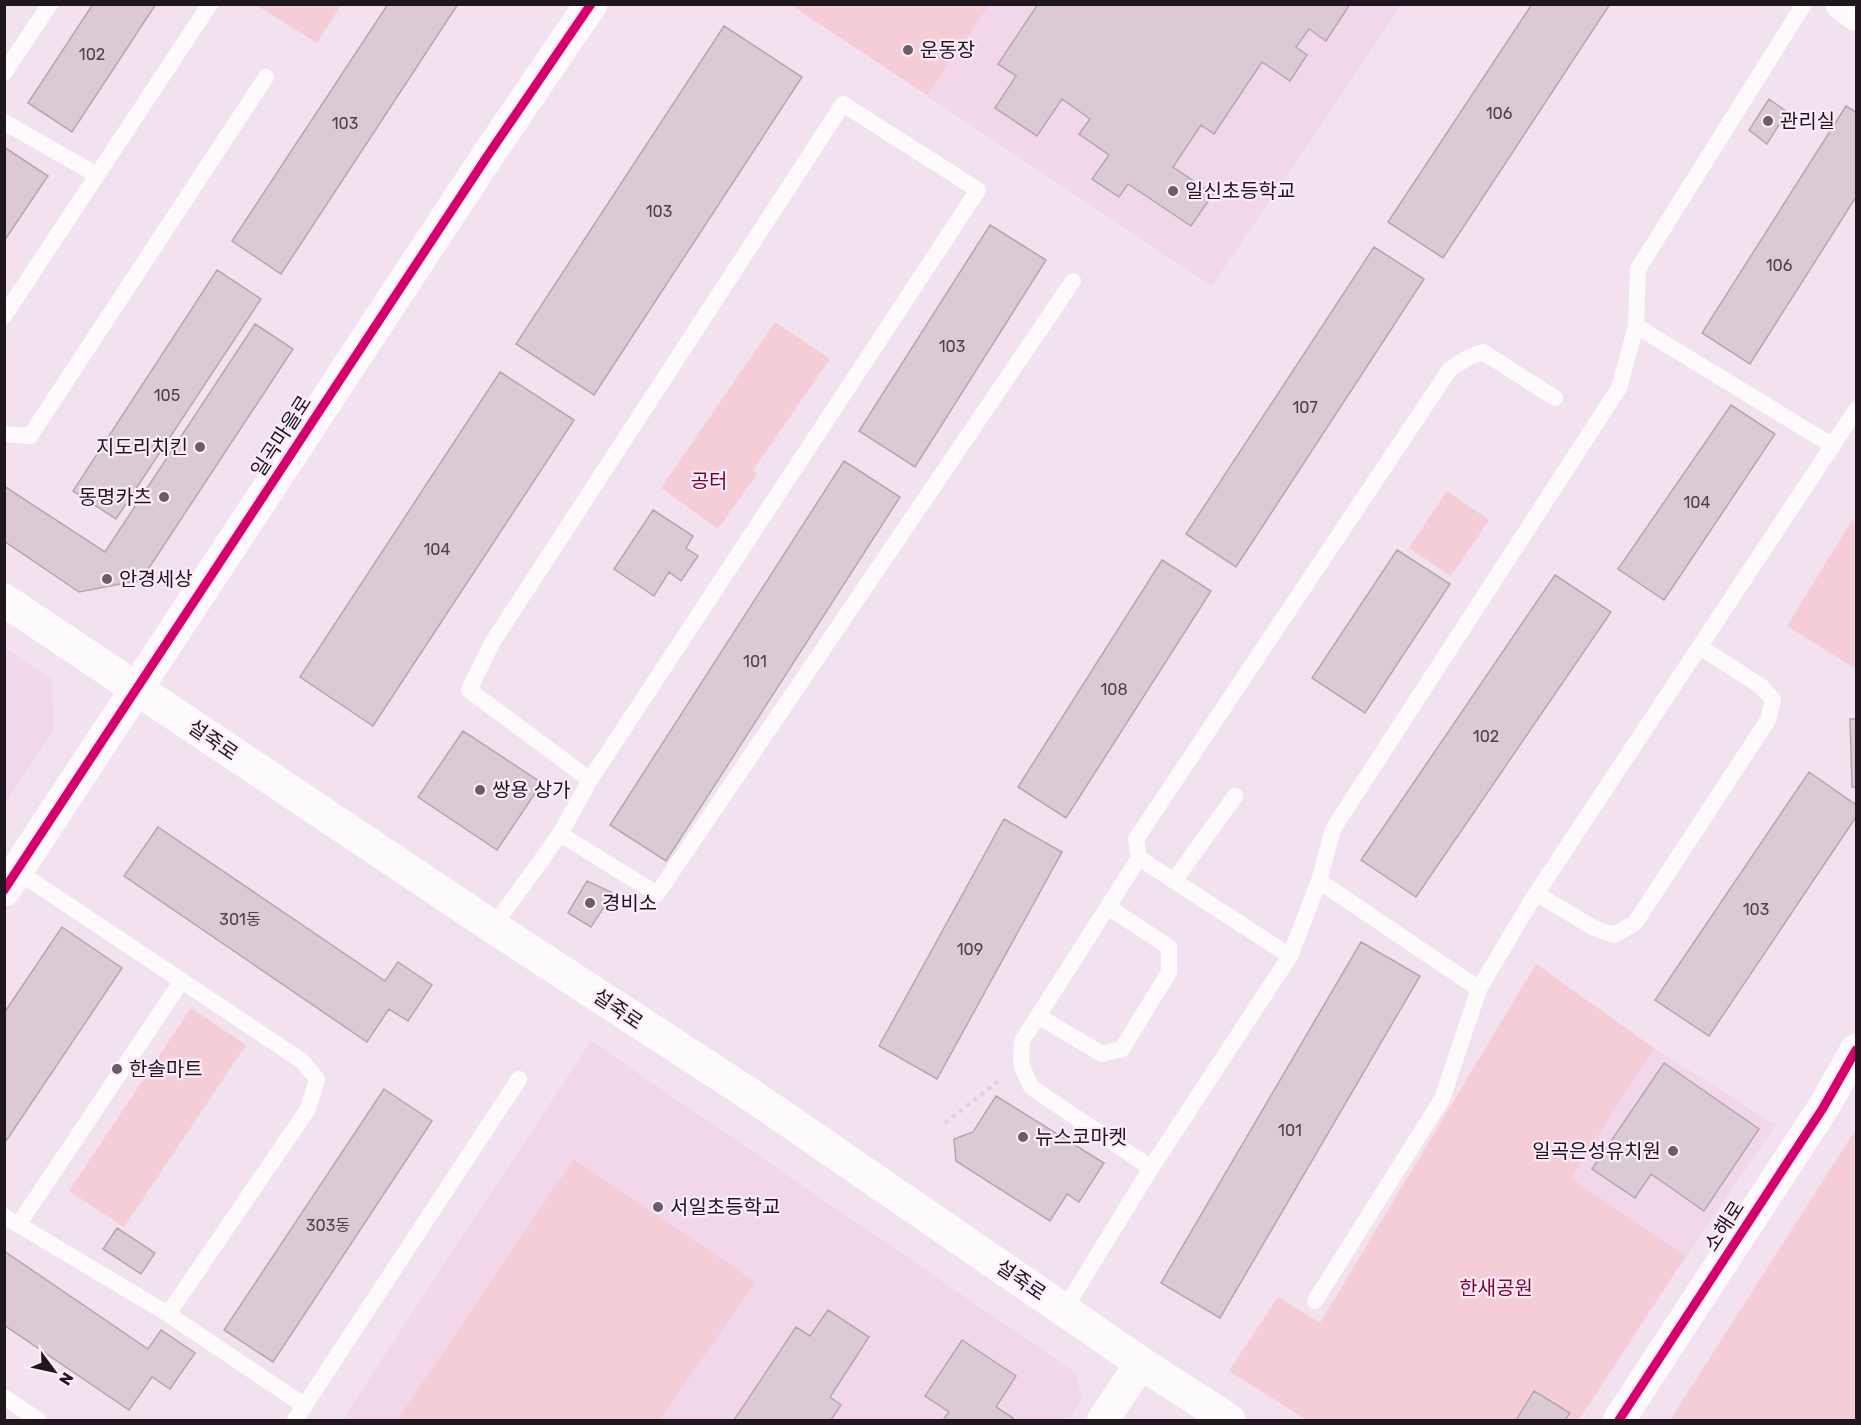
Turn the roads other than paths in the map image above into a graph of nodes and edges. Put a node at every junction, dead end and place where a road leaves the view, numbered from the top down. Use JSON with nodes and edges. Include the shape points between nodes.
{"nodes":[{"id":1,"x":50,"y":4,"type":"edge"},
{"id":2,"x":210,"y":4,"type":"edge"},
{"id":3,"x":591,"y":4,"type":"edge"},
{"id":4,"x":1804,"y":4,"type":"edge"},
{"id":5,"x":1841,"y":4,"type":"edge"},
{"id":6,"x":1857,"y":15,"type":"edge"},
{"id":7,"x":4,"y":73,"type":"edge"},
{"id":8,"x":266,"y":77,"type":"dead end"},
{"id":9,"x":4,"y":122,"type":"edge"},
{"id":10,"x":97,"y":176,"type":"junction"},
{"id":11,"x":1073,"y":281,"type":"dead end"},
{"id":12,"x":4,"y":316,"type":"edge"},
{"id":13,"x":1636,"y":326,"type":"junction"},
{"id":14,"x":1555,"y":398,"type":"dead end"},
{"id":15,"x":1857,"y":410,"type":"edge"},
{"id":16,"x":4,"y":434,"type":"edge"},
{"id":17,"x":1833,"y":446,"type":"junction"},
{"id":18,"x":4,"y":600,"type":"edge"},
{"id":19,"x":1700,"y":647,"type":"junction"},
{"id":20,"x":136,"y":689,"type":"junction"},
{"id":21,"x":590,"y":780,"type":"junction"},
{"id":22,"x":1235,"y":796,"type":"dead end"},
{"id":23,"x":560,"y":834,"type":"junction"},
{"id":24,"x":1139,"y":858,"type":"junction"},
{"id":25,"x":11,"y":880,"type":"edge"},
{"id":26,"x":1174,"y":881,"type":"junction"},
{"id":27,"x":1319,"y":881,"type":"junction"},
{"id":28,"x":1537,"y":894,"type":"junction"},
{"id":29,"x":1108,"y":907,"type":"junction"},
{"id":30,"x":493,"y":927,"type":"junction"},
{"id":31,"x":1290,"y":956,"type":"junction"},
{"id":32,"x":181,"y":982,"type":"junction"},
{"id":33,"x":1479,"y":989,"type":"junction"},
{"id":34,"x":1038,"y":1016,"type":"junction"},
{"id":35,"x":1857,"y":1050,"type":"edge"},
{"id":36,"x":519,"y":1079,"type":"dead end"},
{"id":37,"x":1151,"y":1168,"type":"junction"},
{"id":38,"x":11,"y":1221,"type":"edge"},
{"id":39,"x":1315,"y":1300,"type":"dead end"},
{"id":40,"x":1064,"y":1310,"type":"junction"},
{"id":41,"x":168,"y":1314,"type":"junction"},
{"id":42,"x":1141,"y":1363,"type":"junction"},
{"id":43,"x":4,"y":1397,"type":"edge"},
{"id":44,"x":305,"y":1406,"type":"junction"},
{"id":45,"x":38,"y":1420,"type":"edge"},
{"id":46,"x":295,"y":1420,"type":"edge"},
{"id":47,"x":1103,"y":1420,"type":"edge"},
{"id":48,"x":1229,"y":1420,"type":"edge"},
{"id":49,"x":1619,"y":1420,"type":"edge"}],
"edges":[{"from":1,"to":7,"type":"lane"},
{"from":2,"to":10,"type":"lane"},
{"from":3,"to":20,"type":"main road","name":"일곡마을로"},
{"from":4,"to":13,"type":"lane","via":[[1638,269]]},
{"from":5,"to":6,"type":"street"},
{"from":8,"to":16,"type":"lane","via":[[30,436]]},
{"from":9,"to":10,"type":"lane"},
{"from":10,"to":12,"type":"lane"},
{"from":11,"to":23,"type":"lane","via":[[657,894]]},
{"from":13,"to":17,"type":"lane"},
{"from":13,"to":27,"type":"lane","via":[[1619,388],[1333,829]]},
{"from":14,"to":24,"type":"lane","via":[[1483,352],[1450,369],[1136,839]]},
{"from":15,"to":17,"type":"lane"},
{"from":17,"to":19,"type":"lane"},
{"from":18,"to":20,"type":"main road","name":"설죽로"},
{"from":19,"to":28,"type":"lane"},
{"from":19,"to":28,"type":"lane","via":[[1762,687],[1773,700],[1768,720],[1635,923],[1614,935],[1594,928]]},
{"from":20,"to":25,"type":"main road","name":"일곡마을로"},
{"from":20,"to":30,"type":"main road","name":"설죽로"},
{"from":21,"to":21,"type":"lane","via":[[978,190],[843,104],[492,643],[469,690]]},
{"from":21,"to":23,"type":"lane"},
{"from":22,"to":26,"type":"lane"},
{"from":23,"to":30,"type":"lane"},
{"from":24,"to":26,"type":"lane"},
{"from":24,"to":29,"type":"lane"},
{"from":25,"to":32,"type":"lane"},
{"from":26,"to":31,"type":"lane"},
{"from":27,"to":31,"type":"lane"},
{"from":27,"to":33,"type":"lane"},
{"from":28,"to":33,"type":"lane"},
{"from":29,"to":34,"type":"lane"},
{"from":29,"to":34,"type":"lane","via":[[1169,947],[1169,972],[1122,1048],[1102,1054]]},
{"from":30,"to":40,"type":"main road","name":"설죽로","via":[[751,1095]]},
{"from":31,"to":37,"type":"lane"},
{"from":32,"to":38,"type":"lane"},
{"from":32,"to":41,"type":"lane","via":[[302,1061],[317,1079],[309,1108]]},
{"from":33,"to":39,"type":"lane","via":[[1442,1099]]},
{"from":34,"to":37,"type":"lane","via":[[1022,1041],[1021,1064],[1031,1087]]},
{"from":35,"to":49,"type":"street","name":"소해로"},
{"from":36,"to":44,"type":"lane"},
{"from":37,"to":40,"type":"lane"},
{"from":38,"to":41,"type":"lane"},
{"from":40,"to":42,"type":"main road","name":"설죽로"},
{"from":41,"to":44,"type":"lane"},
{"from":42,"to":47,"type":"street"},
{"from":42,"to":48,"type":"main road","name":"설죽로"},
{"from":43,"to":45,"type":"lane"},
{"from":44,"to":46,"type":"lane"}]}
